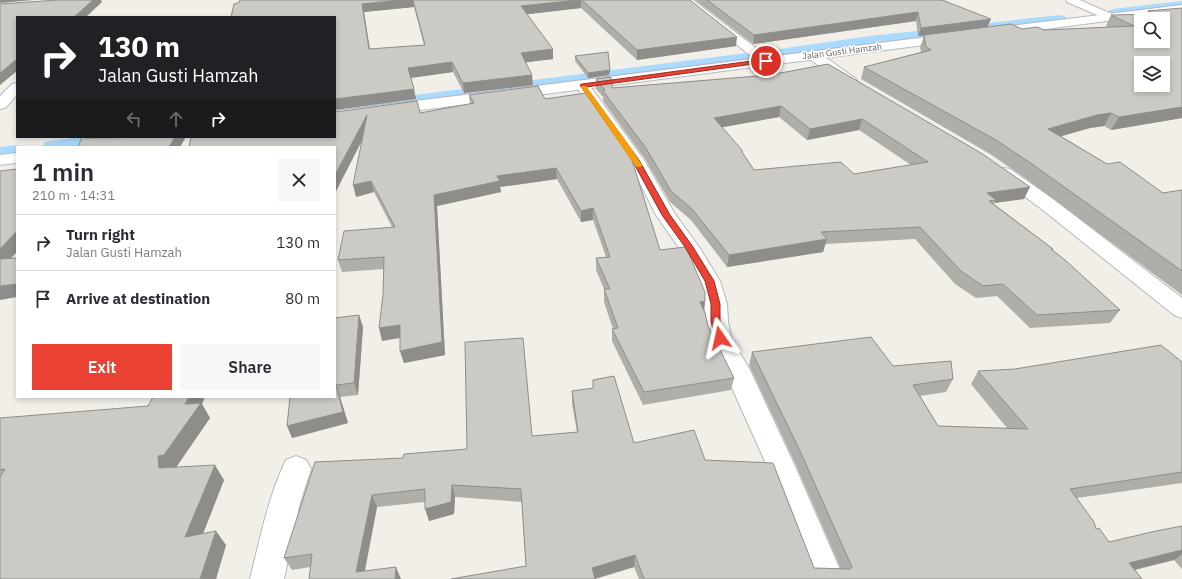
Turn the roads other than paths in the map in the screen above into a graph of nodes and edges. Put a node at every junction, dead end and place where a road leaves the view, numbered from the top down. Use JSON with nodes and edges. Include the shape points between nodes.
{"nodes":[{"id":1,"x":686,"y":0,"type":"edge"},
{"id":2,"x":1071,"y":0,"type":"edge"},
{"id":3,"x":1182,"y":8,"type":"edge"},
{"id":4,"x":1110,"y":18,"type":"junction"},
{"id":5,"x":977,"y":34,"type":"edge"},
{"id":6,"x":961,"y":36,"type":"edge"},
{"id":7,"x":813,"y":55,"type":"junction"},
{"id":8,"x":766,"y":61,"type":"junction"},
{"id":9,"x":582,"y":85,"type":"junction"},
{"id":10,"x":16,"y":88,"type":"edge"},
{"id":11,"x":867,"y":91,"type":"edge"},
{"id":12,"x":0,"y":105,"type":"edge"},
{"id":13,"x":336,"y":116,"type":"edge"},
{"id":14,"x":16,"y":158,"type":"edge"},
{"id":15,"x":0,"y":160,"type":"edge"},
{"id":16,"x":989,"y":163,"type":"edge"},
{"id":17,"x":1182,"y":310,"type":"edge"},
{"id":18,"x":296,"y":469,"type":"dead end"},
{"id":19,"x":267,"y":579,"type":"edge"},
{"id":20,"x":827,"y":579,"type":"edge"}],
"edges":[{"from":1,"to":8,"type":"street"},
{"from":2,"to":4,"type":"street"},
{"from":3,"to":4,"type":"street"},
{"from":4,"to":5,"type":"street"},
{"from":6,"to":7,"type":"street","name":"Jalan Gusti Hamzah"},
{"from":7,"to":8,"type":"street","name":"Jalan Gusti Hamzah"},
{"from":7,"to":11,"type":"street"},
{"from":8,"to":9,"type":"street","name":"Jalan Gusti Hamzah"},
{"from":9,"to":13,"type":"street","name":"Jalan Gusti Hamzah"},
{"from":9,"to":20,"type":"street","via":[[636,160],[666,215],[709,281],[716,304],[720,338],[780,464]]},
{"from":10,"to":12,"type":"street"},
{"from":14,"to":15,"type":"street"},
{"from":16,"to":17,"type":"street","via":[[1046,203]]},
{"from":18,"to":19,"type":"street"}]}
